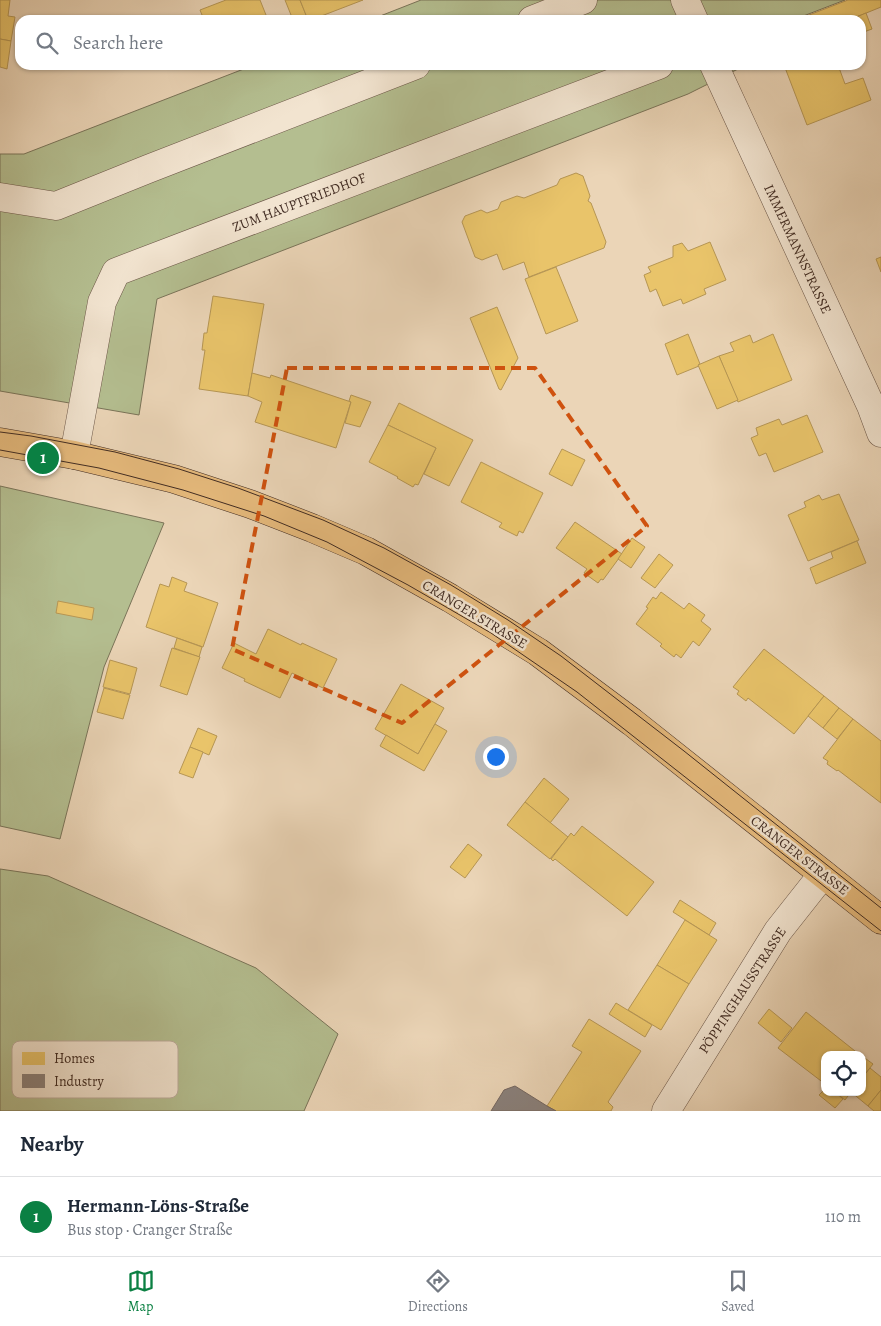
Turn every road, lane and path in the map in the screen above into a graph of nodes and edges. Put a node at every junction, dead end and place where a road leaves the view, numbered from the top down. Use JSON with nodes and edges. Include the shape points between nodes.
{"nodes":[{"id":1,"x":583,"y":0,"type":"edge"},
{"id":2,"x":685,"y":0,"type":"edge"},
{"id":3,"x":545,"y":15,"type":"edge"},
{"id":4,"x":692,"y":15,"type":"edge"},
{"id":5,"x":403,"y":70,"type":"edge"},
{"id":6,"x":646,"y":70,"type":"edge"},
{"id":7,"x":716,"y":70,"type":"edge"},
{"id":8,"x":0,"y":197,"type":"edge"},
{"id":9,"x":881,"y":433,"type":"edge"},
{"id":10,"x":0,"y":442,"type":"edge"},
{"id":11,"x":74,"y":455,"type":"junction"},
{"id":12,"x":823,"y":874,"type":"junction"},
{"id":13,"x":881,"y":920,"type":"edge"},
{"id":14,"x":666,"y":1111,"type":"edge"}],
"edges":[{"from":1,"to":3,"type":"street"},
{"from":2,"to":4,"type":"street"},
{"from":5,"to":8,"type":"street","via":[[56,206]]},
{"from":6,"to":11,"type":"street","name":"ZUM HAUPTFRIEDHOF","via":[[116,272],[102,302]]},
{"from":7,"to":9,"type":"street","name":"IMMERMANNSTRASSE"},
{"from":10,"to":11,"type":"main road","name":"CRANGER STRASSE"},
{"from":11,"to":12,"type":"main road","name":"CRANGER STRASSE","via":[[174,479],[250,504],[366,552],[450,598],[538,652],[632,722]]},
{"from":12,"to":13,"type":"main road","name":"CRANGER STRASSE"},
{"from":12,"to":14,"type":"street","name":"PÖPPINGHAUSSTRASSE","via":[[778,931]]}]}
